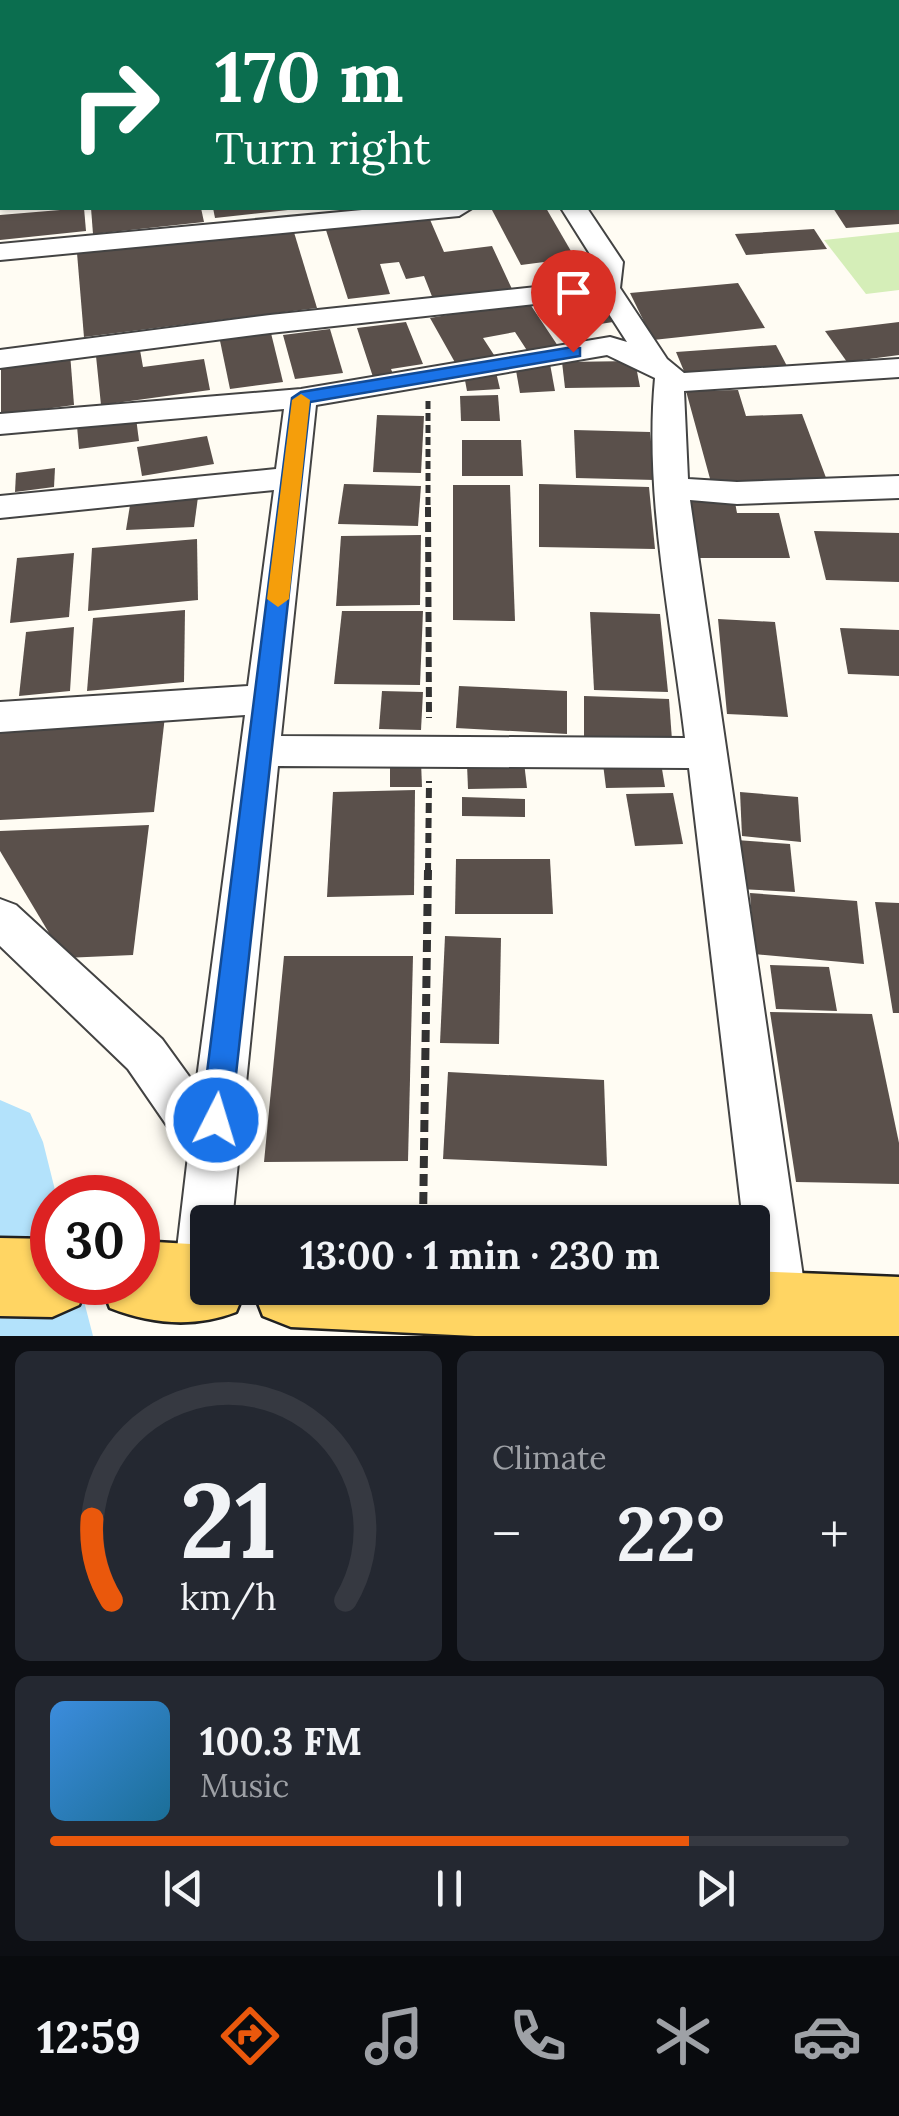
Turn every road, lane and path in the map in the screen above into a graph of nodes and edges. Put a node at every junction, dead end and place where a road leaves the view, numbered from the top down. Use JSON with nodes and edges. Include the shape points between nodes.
{"nodes":[{"id":1,"x":439,"y":210,"type":"edge"},
{"id":2,"x":575,"y":210,"type":"edge"},
{"id":3,"x":0,"y":252,"type":"edge"},
{"id":4,"x":606,"y":288,"type":"junction"},
{"id":5,"x":0,"y":359,"type":"edge"},
{"id":6,"x":899,"y":368,"type":"edge"},
{"id":7,"x":662,"y":374,"type":"junction"},
{"id":8,"x":428,"y":375,"type":"junction"},
{"id":9,"x":301,"y":398,"type":"junction"},
{"id":10,"x":0,"y":424,"type":"edge"},
{"id":11,"x":290,"y":478,"type":"junction"},
{"id":12,"x":899,"y":487,"type":"edge"},
{"id":13,"x":672,"y":488,"type":"junction"},
{"id":14,"x":0,"y":506,"type":"edge"},
{"id":15,"x":267,"y":700,"type":"junction"},
{"id":16,"x":0,"y":717,"type":"edge"},
{"id":17,"x":429,"y":749,"type":"junction"},
{"id":18,"x":260,"y":751,"type":"junction"},
{"id":19,"x":707,"y":753,"type":"junction"},
{"id":20,"x":0,"y":918,"type":"edge"},
{"id":21,"x":213,"y":1150,"type":"junction"},
{"id":22,"x":423,"y":1205,"type":"edge"},
{"id":23,"x":0,"y":1277,"type":"edge"},
{"id":24,"x":30,"y":1278,"type":"edge"},
{"id":25,"x":172,"y":1282,"type":"edge"},
{"id":26,"x":653,"y":1305,"type":"edge"},
{"id":27,"x":781,"y":1311,"type":"junction"},
{"id":28,"x":899,"y":1317,"type":"edge"}],
"edges":[{"from":1,"to":3,"type":"street"},
{"from":2,"to":4,"type":"street","via":[[610,262]]},
{"from":4,"to":5,"type":"street"},
{"from":4,"to":7,"type":"street"},
{"from":6,"to":7,"type":"street"},
{"from":7,"to":8,"type":"street","via":[[610,346]]},
{"from":7,"to":13,"type":"street"},
{"from":8,"to":9,"type":"street"},
{"from":8,"to":17,"type":"path"},
{"from":9,"to":10,"type":"street"},
{"from":9,"to":11,"type":"street"},
{"from":11,"to":14,"type":"street"},
{"from":11,"to":15,"type":"street"},
{"from":12,"to":13,"type":"street","via":[[737,493]]},
{"from":13,"to":19,"type":"street"},
{"from":15,"to":16,"type":"street"},
{"from":15,"to":18,"type":"street"},
{"from":17,"to":18,"type":"street"},
{"from":17,"to":19,"type":"street"},
{"from":17,"to":22,"type":"path"},
{"from":18,"to":21,"type":"street"},
{"from":19,"to":27,"type":"street"},
{"from":20,"to":21,"type":"street","via":[[146,1054]]},
{"from":21,"to":25,"type":"street"},
{"from":23,"to":24,"type":"main road"},
{"from":26,"to":27,"type":"main road"},
{"from":27,"to":28,"type":"main road"}]}
